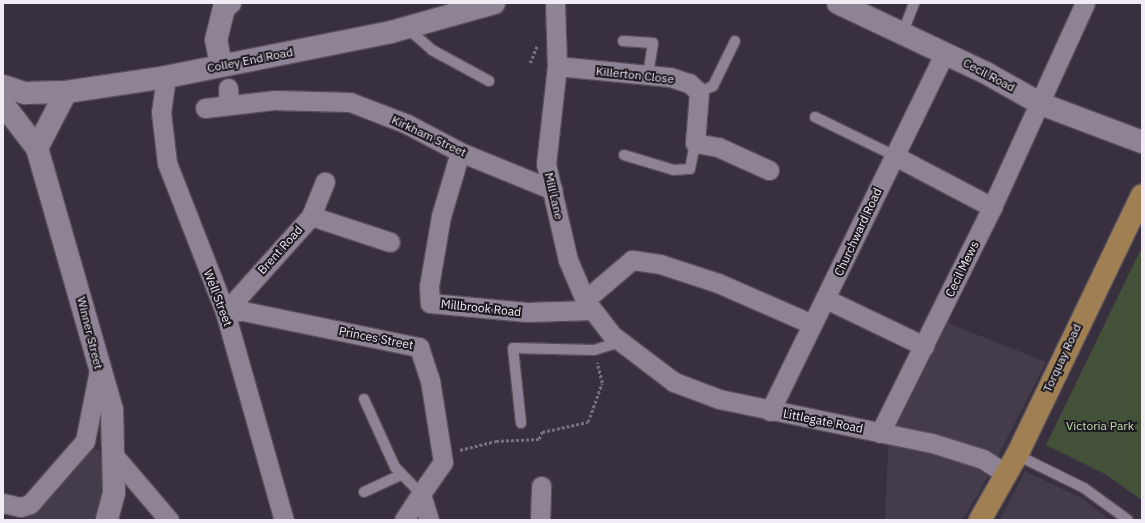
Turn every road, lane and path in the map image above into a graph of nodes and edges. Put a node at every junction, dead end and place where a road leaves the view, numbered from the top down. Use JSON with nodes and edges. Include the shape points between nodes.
{"nodes":[{"id":1,"x":230,"y":3,"type":"edge"},
{"id":2,"x":494,"y":3,"type":"edge"},
{"id":3,"x":555,"y":3,"type":"edge"},
{"id":4,"x":838,"y":3,"type":"edge"},
{"id":5,"x":914,"y":3,"type":"edge"},
{"id":6,"x":1085,"y":3,"type":"edge"},
{"id":7,"x":407,"y":28,"type":"junction"},
{"id":8,"x":903,"y":32,"type":"junction"},
{"id":9,"x":623,"y":41,"type":"dead end"},
{"id":10,"x":735,"y":41,"type":"dead end"},
{"id":11,"x":945,"y":52,"type":"junction"},
{"id":12,"x":220,"y":65,"type":"junction"},
{"id":13,"x":557,"y":66,"type":"junction"},
{"id":14,"x":648,"y":75,"type":"junction"},
{"id":15,"x":166,"y":77,"type":"junction"},
{"id":16,"x":489,"y":81,"type":"dead end"},
{"id":17,"x":3,"y":86,"type":"edge"},
{"id":18,"x":66,"y":92,"type":"junction"},
{"id":19,"x":699,"y":92,"type":"junction"},
{"id":20,"x":3,"y":104,"type":"edge"},
{"id":21,"x":1041,"y":104,"type":"junction"},
{"id":22,"x":206,"y":108,"type":"dead end"},
{"id":23,"x":816,"y":117,"type":"dead end"},
{"id":24,"x":1142,"y":142,"type":"edge"},
{"id":25,"x":695,"y":143,"type":"junction"},
{"id":26,"x":37,"y":148,"type":"junction"},
{"id":27,"x":460,"y":152,"type":"junction"},
{"id":28,"x":624,"y":155,"type":"dead end"},
{"id":29,"x":895,"y":156,"type":"junction"},
{"id":30,"x":769,"y":170,"type":"dead end"},
{"id":31,"x":325,"y":182,"type":"dead end"},
{"id":32,"x":553,"y":190,"type":"junction"},
{"id":33,"x":1142,"y":195,"type":"edge"},
{"id":34,"x":992,"y":207,"type":"junction"},
{"id":35,"x":311,"y":216,"type":"junction"},
{"id":36,"x":390,"y":242,"type":"dead end"},
{"id":37,"x":826,"y":300,"type":"junction"},
{"id":38,"x":588,"y":305,"type":"junction"},
{"id":39,"x":225,"y":312,"type":"junction"},
{"id":40,"x":812,"y":324,"type":"junction"},
{"id":41,"x":620,"y":342,"type":"junction"},
{"id":42,"x":924,"y":346,"type":"junction"},
{"id":43,"x":594,"y":350,"type":"junction"},
{"id":44,"x":642,"y":362,"type":"joint"},
{"id":45,"x":99,"y":370,"type":"junction"},
{"id":46,"x":364,"y":399,"type":"dead end"},
{"id":47,"x":770,"y":411,"type":"junction"},
{"id":48,"x":521,"y":423,"type":"dead end"},
{"id":49,"x":880,"y":434,"type":"junction"},
{"id":50,"x":1017,"y":455,"type":"junction"},
{"id":51,"x":116,"y":458,"type":"junction"},
{"id":52,"x":443,"y":462,"type":"junction"},
{"id":53,"x":1006,"y":474,"type":"junction"},
{"id":54,"x":400,"y":475,"type":"junction"},
{"id":55,"x":542,"y":486,"type":"dead end"},
{"id":56,"x":364,"y":492,"type":"dead end"},
{"id":57,"x":421,"y":494,"type":"junction"},
{"id":58,"x":3,"y":503,"type":"edge"},
{"id":59,"x":107,"y":520,"type":"edge"},
{"id":60,"x":169,"y":520,"type":"edge"},
{"id":61,"x":284,"y":520,"type":"edge"},
{"id":62,"x":404,"y":520,"type":"edge"},
{"id":63,"x":429,"y":520,"type":"edge"},
{"id":64,"x":540,"y":520,"type":"edge"},
{"id":65,"x":980,"y":520,"type":"edge"},
{"id":66,"x":1128,"y":520,"type":"edge"}],
"edges":[{"from":1,"to":12,"type":"main road","via":[[224,8],[216,40]]},
{"from":2,"to":7,"type":"main road","name":"Colley End Road"},
{"from":3,"to":13,"type":"street","name":"Mill Lane"},
{"from":4,"to":8,"type":"main road","name":"Cecil Road"},
{"from":5,"to":8,"type":"lane"},
{"from":6,"to":21,"type":"street","name":"Cecil Mews"},
{"from":7,"to":12,"type":"main road","name":"Colley End Road"},
{"from":7,"to":16,"type":"lane","via":[[432,50]]},
{"from":8,"to":11,"type":"main road","name":"Cecil Road"},
{"from":9,"to":14,"type":"lane","via":[[653,43]]},
{"from":10,"to":19,"type":"lane","via":[[713,86]]},
{"from":11,"to":21,"type":"main road","name":"Cecil Road"},
{"from":11,"to":29,"type":"street","name":"Churchward Road"},
{"from":12,"to":15,"type":"main road","name":"Colley End Road"},
{"from":13,"to":14,"type":"street","name":"Killerton Close"},
{"from":13,"to":32,"type":"street","name":"Mill Lane","via":[[546,164]]},
{"from":14,"to":19,"type":"street","name":"Killerton Close","via":[[689,83]]},
{"from":15,"to":18,"type":"main road","name":"Colley End Road"},
{"from":15,"to":39,"type":"street","name":"Well Street","via":[[161,112],[167,163]]},
{"from":17,"to":18,"type":"main road","name":"Colley End Road","via":[[25,93]]},
{"from":18,"to":26,"type":"main road"},
{"from":19,"to":25,"type":"street"},
{"from":20,"to":26,"type":"main road","name":"Winner Street"},
{"from":21,"to":24,"type":"main road","name":"Cecil Road"},
{"from":21,"to":34,"type":"street","name":"Cecil Mews"},
{"from":22,"to":27,"type":"street","name":"Kirkham Street","via":[[229,97],[350,102],[407,124]]},
{"from":23,"to":29,"type":"lane"},
{"from":25,"to":28,"type":"lane","via":[[690,170],[674,170]]},
{"from":25,"to":30,"type":"street","via":[[718,147]]},
{"from":26,"to":45,"type":"main road","name":"Winner Street","via":[[69,250]]},
{"from":27,"to":32,"type":"street","name":"Kirkham Street"},
{"from":27,"to":38,"type":"street","name":"Millbrook Road","via":[[441,216],[429,286],[430,303],[527,312]]},
{"from":29,"to":34,"type":"street"},
{"from":29,"to":37,"type":"street","name":"Churchward Road"},
{"from":31,"to":35,"type":"street","name":"Brent Road"},
{"from":32,"to":38,"type":"street","name":"Mill Lane","via":[[568,260]]},
{"from":33,"to":50,"type":"main road","name":"Torquay Road"},
{"from":34,"to":42,"type":"street","name":"Cecil Mews"},
{"from":35,"to":36,"type":"street"},
{"from":35,"to":39,"type":"street","name":"Brent Road"},
{"from":37,"to":40,"type":"street","name":"Churchward Road"},
{"from":37,"to":42,"type":"street"},
{"from":38,"to":40,"type":"street","via":[[632,260],[660,264],[718,283]]},
{"from":38,"to":41,"type":"street","name":"Mill Lane"},
{"from":39,"to":52,"type":"street","name":"Princes Street","via":[[243,312],[419,347],[430,380]]},
{"from":39,"to":61,"type":"street","name":"Well Street"},
{"from":40,"to":47,"type":"street","name":"Churchward Road"},
{"from":41,"to":43,"type":"lane"},
{"from":41,"to":44,"type":"street","name":"Mill Lane"},
{"from":42,"to":49,"type":"street","name":"Cecil Mews"},
{"from":43,"to":48,"type":"lane","via":[[513,348]]},
{"from":43,"to":52,"type":"path","via":[[602,383],[588,422],[542,432],[539,439],[496,441],[458,451]]},
{"from":44,"to":47,"type":"street","name":"Littlegate Road","via":[[674,382]]},
{"from":45,"to":51,"type":"main road","name":"Winner Street","via":[[112,410]]},
{"from":45,"to":58,"type":"street","via":[[85,441],[30,504],[21,507]]},
{"from":46,"to":54,"type":"lane"},
{"from":47,"to":49,"type":"street","name":"Littlegate Road"},
{"from":49,"to":53,"type":"street","name":"Littlegate Road","via":[[932,443],[983,459]]},
{"from":50,"to":53,"type":"main road","name":"Torquay Road"},
{"from":50,"to":66,"type":"lane","via":[[1084,488]]},
{"from":51,"to":59,"type":"main road","name":"Winner Street","via":[[114,493]]},
{"from":51,"to":60,"type":"street"},
{"from":52,"to":57,"type":"street"},
{"from":53,"to":65,"type":"main road","name":"Torquay Road"},
{"from":54,"to":56,"type":"lane"},
{"from":54,"to":57,"type":"lane"},
{"from":55,"to":64,"type":"street"},
{"from":57,"to":62,"type":"street"},
{"from":57,"to":63,"type":"street"}]}
